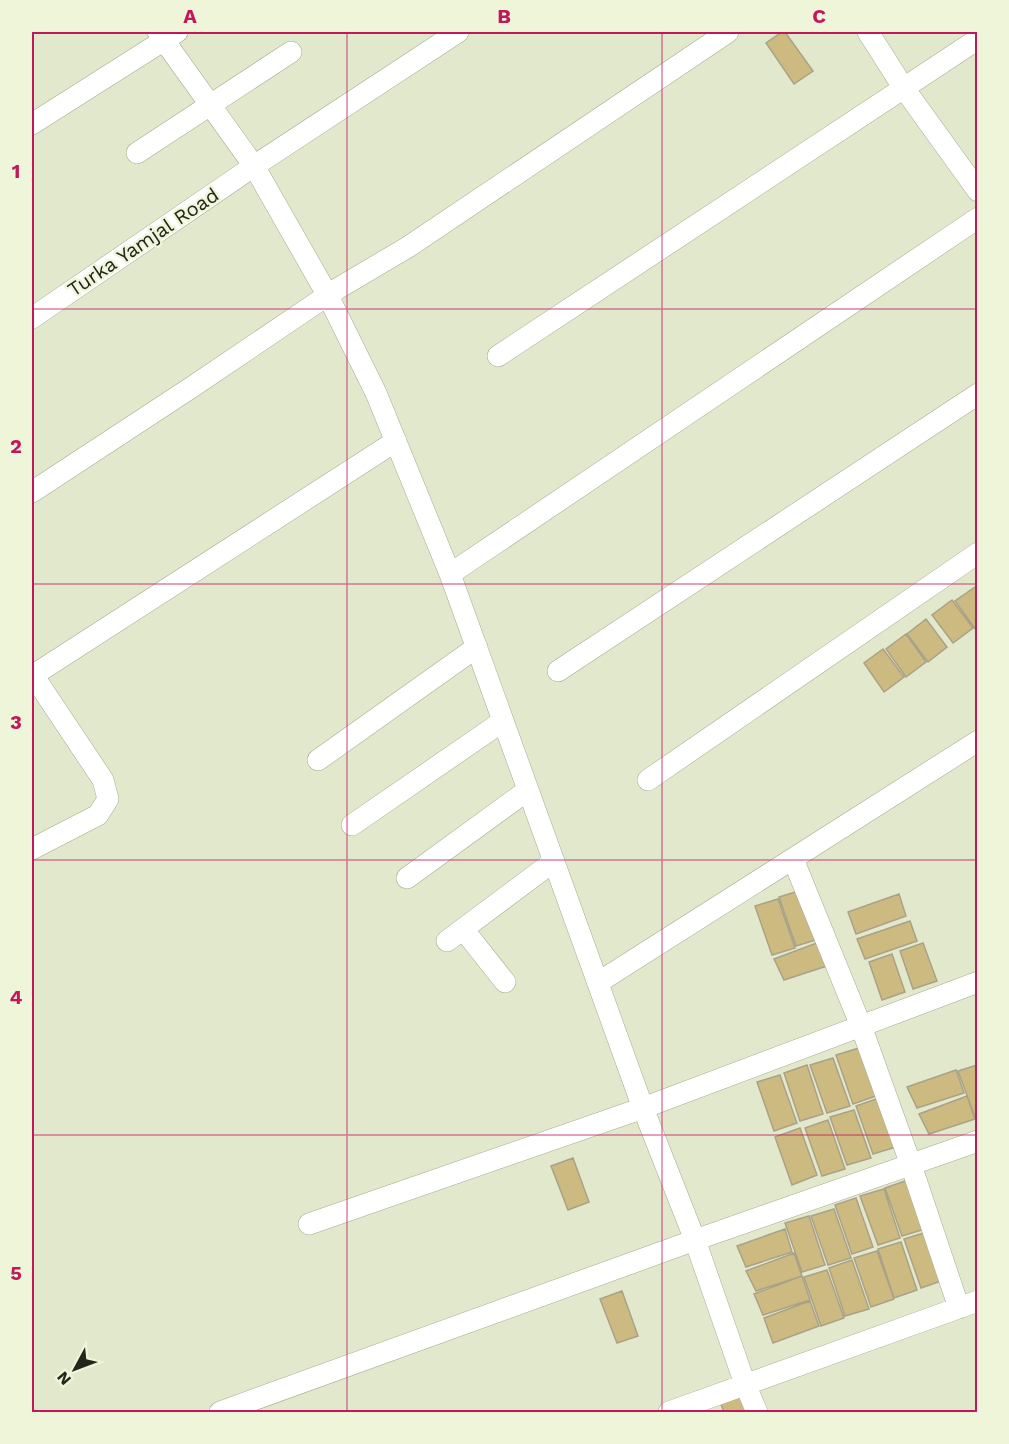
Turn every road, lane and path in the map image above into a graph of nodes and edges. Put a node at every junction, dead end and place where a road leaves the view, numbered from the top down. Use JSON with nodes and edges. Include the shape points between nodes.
{"nodes":[{"id":1,"x":728,"y":32,"type":"edge"},
{"id":2,"x":868,"y":32,"type":"edge"},
{"id":3,"x":452,"y":33,"type":"edge"},
{"id":4,"x":166,"y":34,"type":"edge"},
{"id":5,"x":978,"y":39,"type":"edge"},
{"id":6,"x":291,"y":52,"type":"dead end"},
{"id":7,"x":903,"y":87,"type":"junction"},
{"id":8,"x":210,"y":105,"type":"junction"},
{"id":9,"x":32,"y":124,"type":"edge"},
{"id":10,"x":137,"y":153,"type":"dead end"},
{"id":11,"x":254,"y":166,"type":"junction"},
{"id":12,"x":978,"y":191,"type":"edge"},
{"id":13,"x":978,"y":218,"type":"edge"},
{"id":14,"x":328,"y":296,"type":"junction"},
{"id":15,"x":32,"y":318,"type":"edge"},
{"id":16,"x":498,"y":356,"type":"dead end"},
{"id":17,"x":978,"y":394,"type":"edge"},
{"id":18,"x":396,"y":441,"type":"junction"},
{"id":19,"x":32,"y":492,"type":"edge"},
{"id":20,"x":978,"y":553,"type":"edge"},
{"id":21,"x":450,"y":574,"type":"junction"},
{"id":22,"x":477,"y":647,"type":"junction"},
{"id":23,"x":558,"y":671,"type":"dead end"},
{"id":24,"x":32,"y":676,"type":"edge"},
{"id":25,"x":503,"y":721,"type":"junction"},
{"id":26,"x":978,"y":741,"type":"edge"},
{"id":27,"x":318,"y":760,"type":"dead end"},
{"id":28,"x":648,"y":780,"type":"dead end"},
{"id":29,"x":528,"y":790,"type":"junction"},
{"id":30,"x":352,"y":825,"type":"dead end"},
{"id":31,"x":32,"y":849,"type":"edge"},
{"id":32,"x":793,"y":859,"type":"junction"},
{"id":33,"x":554,"y":861,"type":"junction"},
{"id":34,"x":407,"y":878,"type":"dead end"},
{"id":35,"x":505,"y":982,"type":"dead end"},
{"id":36,"x":599,"y":982,"type":"junction"},
{"id":37,"x":978,"y":982,"type":"edge"},
{"id":38,"x":861,"y":1026,"type":"junction"},
{"id":39,"x":643,"y":1108,"type":"junction"},
{"id":40,"x":978,"y":1141,"type":"edge"},
{"id":41,"x":911,"y":1165,"type":"junction"},
{"id":42,"x":309,"y":1224,"type":"dead end"},
{"id":43,"x":695,"y":1240,"type":"junction"},
{"id":44,"x":968,"y":1305,"type":"edge"},
{"id":45,"x":745,"y":1384,"type":"junction"},
{"id":46,"x":220,"y":1413,"type":"edge"},
{"id":47,"x":669,"y":1413,"type":"edge"},
{"id":48,"x":757,"y":1413,"type":"edge"}],
"edges":[{"from":1,"to":14,"type":"street","via":[[408,247]]},
{"from":2,"to":7,"type":"street"},
{"from":3,"to":11,"type":"street","name":"Turka Yamjal Road"},
{"from":4,"to":8,"type":"street"},
{"from":4,"to":9,"type":"street"},
{"from":5,"to":7,"type":"street"},
{"from":6,"to":8,"type":"street"},
{"from":7,"to":12,"type":"street"},
{"from":7,"to":16,"type":"street"},
{"from":8,"to":10,"type":"street"},
{"from":8,"to":11,"type":"street"},
{"from":11,"to":14,"type":"street"},
{"from":11,"to":15,"type":"street","name":"Turka Yamjal Road"},
{"from":13,"to":21,"type":"street"},
{"from":14,"to":18,"type":"street"},
{"from":14,"to":19,"type":"street"},
{"from":17,"to":23,"type":"street"},
{"from":18,"to":21,"type":"street"},
{"from":18,"to":24,"type":"street"},
{"from":20,"to":28,"type":"street"},
{"from":21,"to":22,"type":"street"},
{"from":22,"to":25,"type":"street"},
{"from":22,"to":27,"type":"street"},
{"from":24,"to":31,"type":"street","via":[[103,780],[108,799],[98,815]]},
{"from":25,"to":29,"type":"street"},
{"from":25,"to":30,"type":"street"},
{"from":26,"to":32,"type":"street"},
{"from":29,"to":33,"type":"street"},
{"from":29,"to":34,"type":"street"},
{"from":32,"to":36,"type":"street"},
{"from":32,"to":38,"type":"street"},
{"from":33,"to":35,"type":"street","via":[[455,935]]},
{"from":33,"to":36,"type":"street"},
{"from":36,"to":39,"type":"street"},
{"from":37,"to":38,"type":"street"},
{"from":38,"to":39,"type":"street"},
{"from":38,"to":41,"type":"street"},
{"from":39,"to":42,"type":"street"},
{"from":39,"to":43,"type":"street"},
{"from":40,"to":41,"type":"street"},
{"from":41,"to":43,"type":"street"},
{"from":41,"to":44,"type":"street"},
{"from":43,"to":45,"type":"street"},
{"from":43,"to":46,"type":"street"},
{"from":44,"to":45,"type":"street"},
{"from":45,"to":47,"type":"street"},
{"from":45,"to":48,"type":"street"}]}
